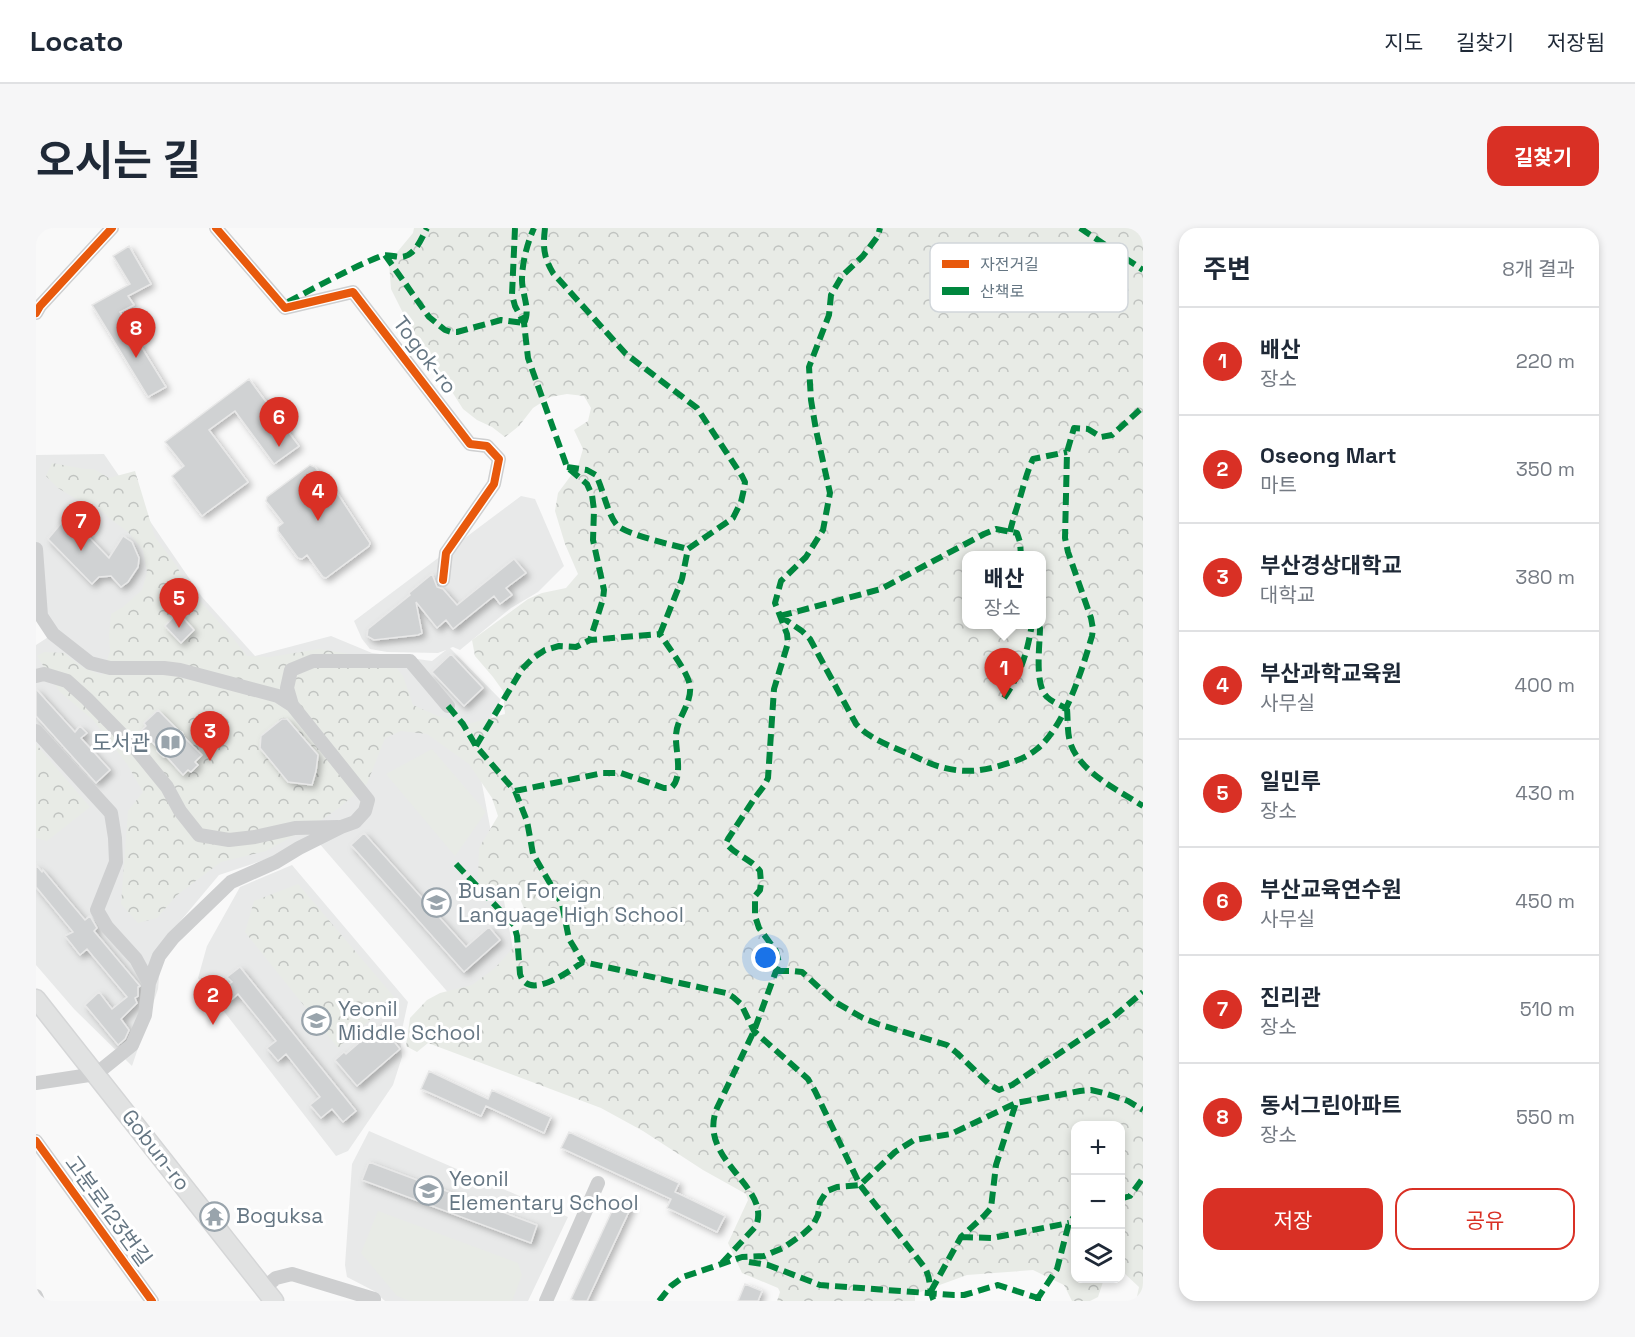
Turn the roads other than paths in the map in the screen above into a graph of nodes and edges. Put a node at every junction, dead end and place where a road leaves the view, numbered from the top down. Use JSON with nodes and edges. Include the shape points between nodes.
{"nodes":[{"id":1,"x":112,"y":228,"type":"edge"},
{"id":2,"x":216,"y":228,"type":"edge"},
{"id":3,"x":36,"y":313,"type":"edge"},
{"id":4,"x":36,"y":549,"type":"edge"},
{"id":5,"x":443,"y":580,"type":"dead end"},
{"id":6,"x":36,"y":676,"type":"edge"},
{"id":7,"x":292,"y":705,"type":"junction"},
{"id":8,"x":448,"y":706,"type":"dead end"},
{"id":9,"x":36,"y":731,"type":"edge"},
{"id":10,"x":341,"y":826,"type":"junction"},
{"id":11,"x":149,"y":983,"type":"junction"},
{"id":12,"x":36,"y":999,"type":"edge"},
{"id":13,"x":96,"y":1074,"type":"junction"},
{"id":14,"x":36,"y":1083,"type":"edge"},
{"id":15,"x":36,"y":1141,"type":"edge"},
{"id":16,"x":598,"y":1183,"type":"dead end"},
{"id":17,"x":269,"y":1294,"type":"edge"},
{"id":18,"x":36,"y":1296,"type":"edge"},
{"id":19,"x":374,"y":1299,"type":"dead end"},
{"id":20,"x":38,"y":1301,"type":"edge"},
{"id":21,"x":152,"y":1301,"type":"edge"},
{"id":22,"x":546,"y":1301,"type":"edge"}],
"edges":[{"from":1,"to":3,"type":"street"},
{"from":2,"to":5,"type":"street","name":"Togok-ro","via":[[285,308],[353,292],[470,444],[486,446],[499,459],[494,484],[446,553]]},
{"from":4,"to":7,"type":"street","via":[[41,616],[53,634],[90,663],[110,668],[180,670],[278,696]]},
{"from":6,"to":10,"type":"street","via":[[44,674],[66,681],[87,699],[136,749],[199,835],[229,840],[295,828]]},
{"from":7,"to":8,"type":"street","via":[[287,688],[291,670],[313,661],[410,661]]},
{"from":7,"to":10,"type":"street","via":[[368,800],[365,811],[355,822]]},
{"from":9,"to":11,"type":"street","via":[[111,813],[116,862],[97,910],[136,959]]},
{"from":10,"to":11,"type":"street","via":[[231,882],[173,938],[159,956]]},
{"from":11,"to":13,"type":"street","via":[[145,1015],[132,1045]]},
{"from":12,"to":13,"type":"main road","name":"Gobun-ro"},
{"from":13,"to":14,"type":"street"},
{"from":13,"to":17,"type":"main road","name":"Gobun-ro"},
{"from":15,"to":21,"type":"street","name":"고분로123번길"},
{"from":16,"to":22,"type":"street"},
{"from":17,"to":19,"type":"street","via":[[276,1278],[292,1274]]},
{"from":18,"to":20,"type":"street"}]}
